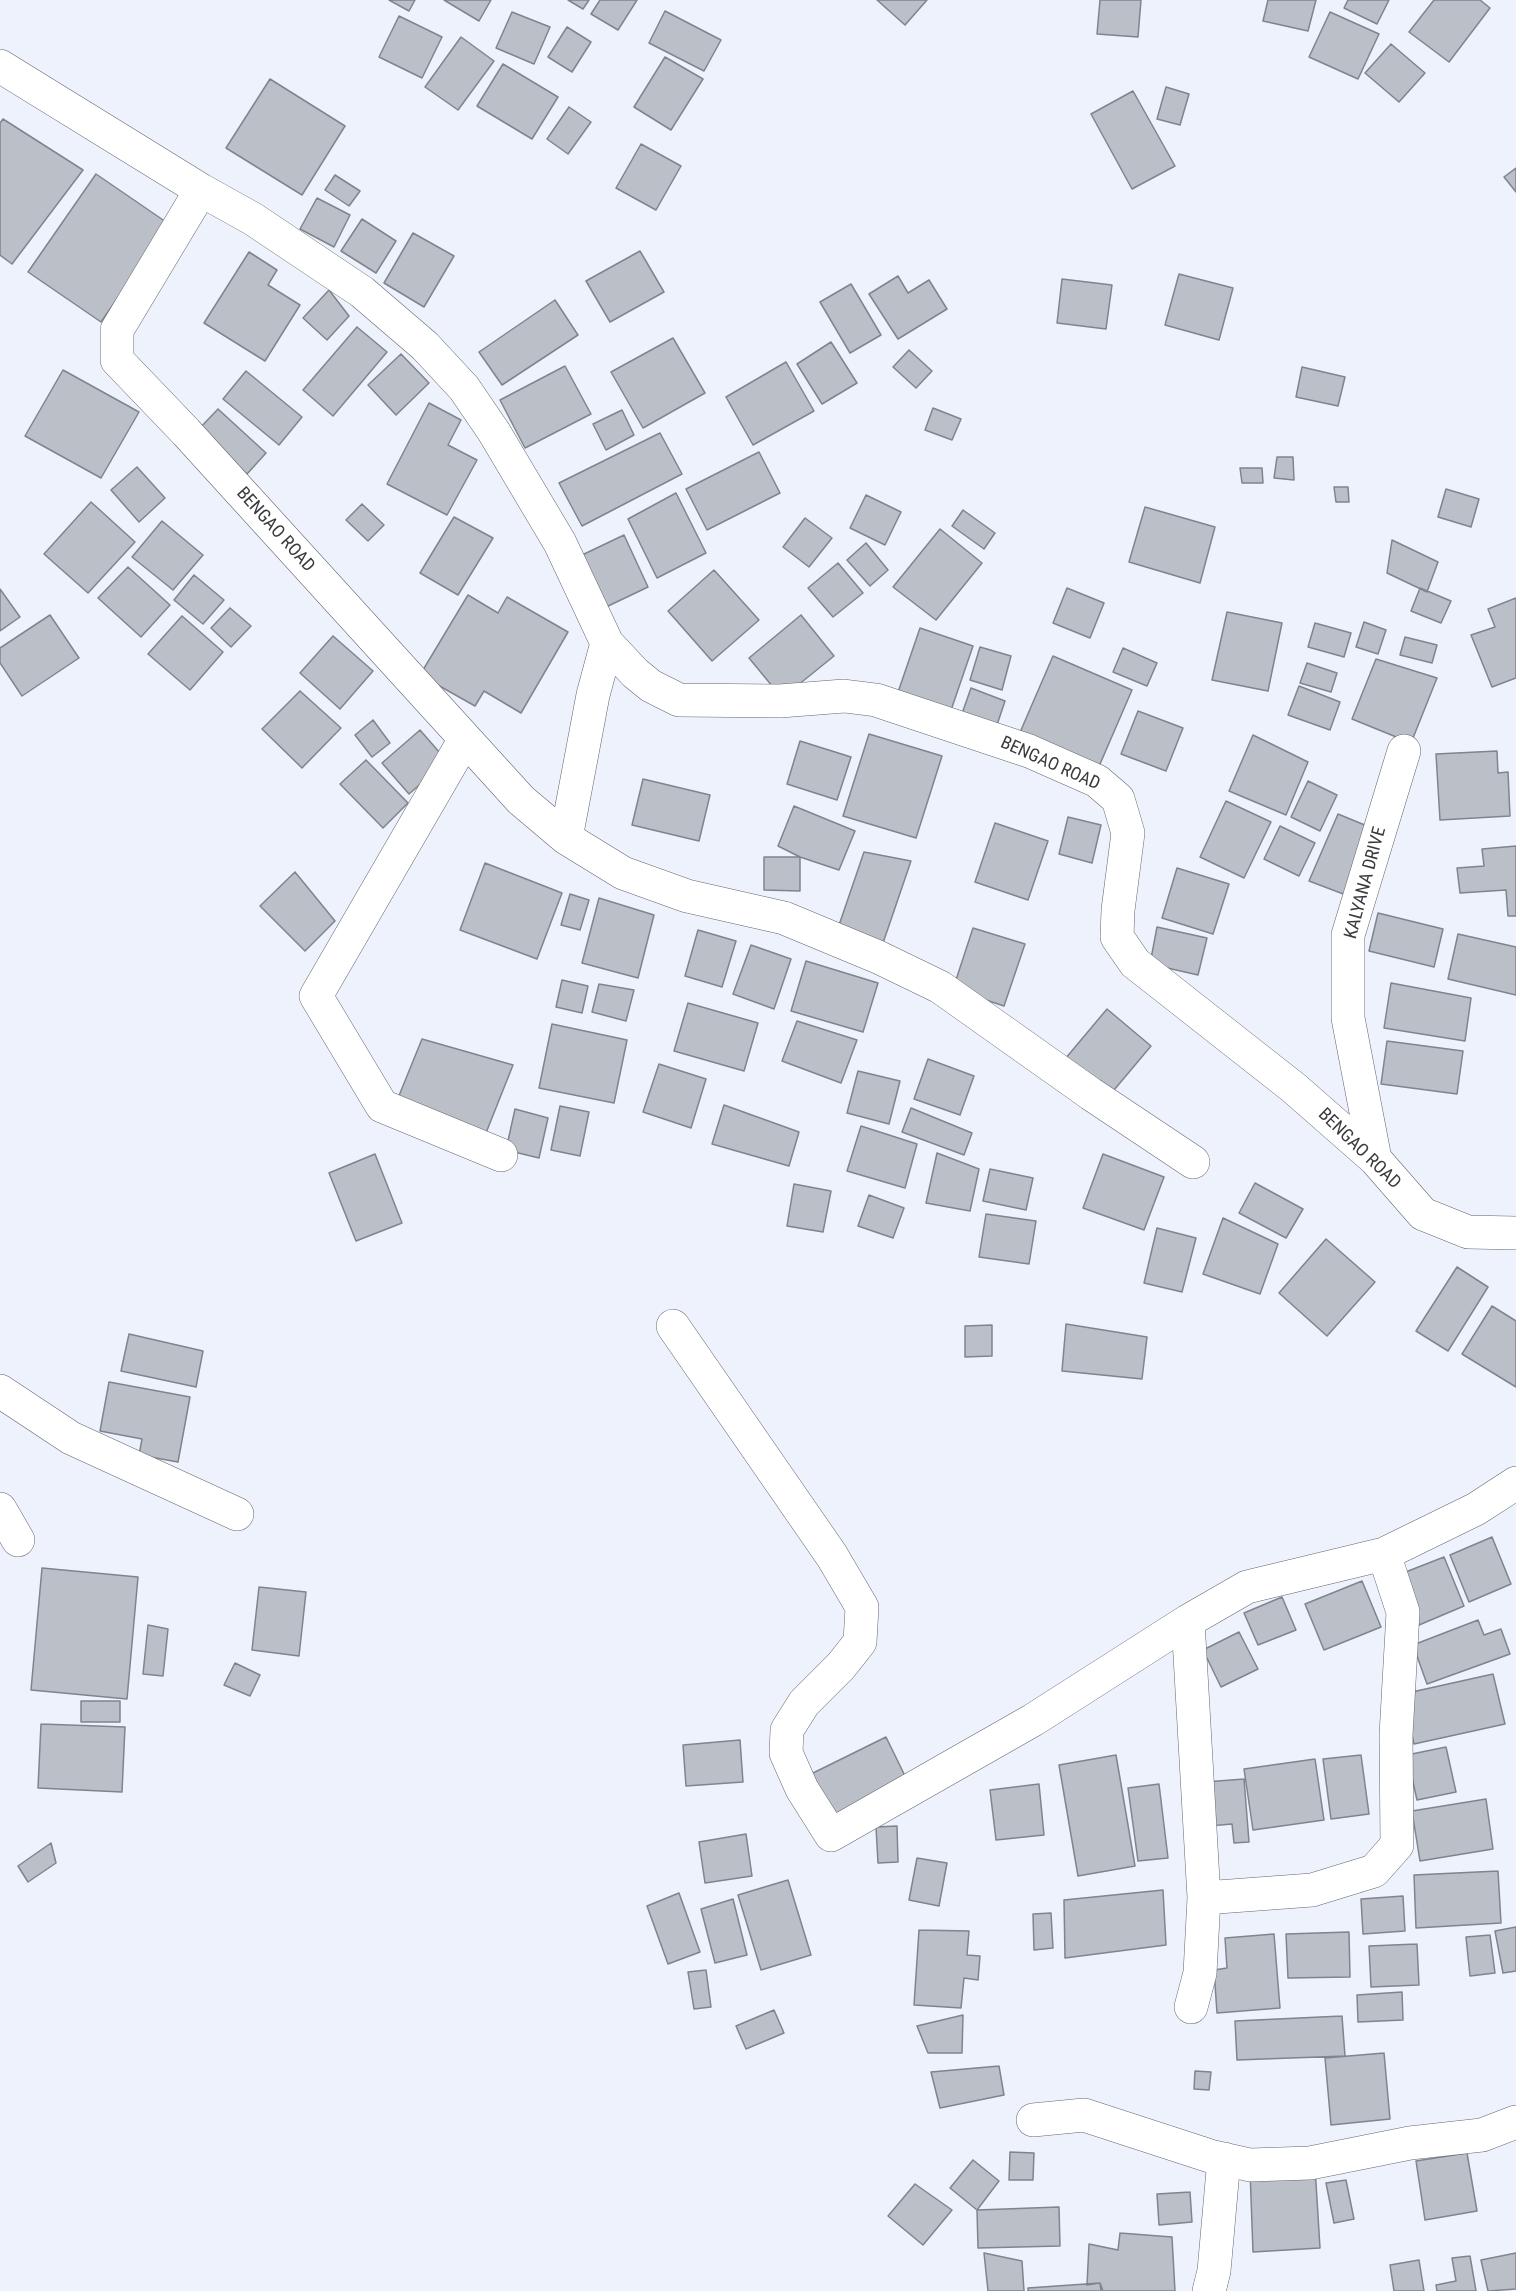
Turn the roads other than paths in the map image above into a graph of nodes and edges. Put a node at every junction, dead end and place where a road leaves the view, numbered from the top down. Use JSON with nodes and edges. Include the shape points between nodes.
{"nodes":[{"id":1,"x":0,"y":66,"type":"edge"},
{"id":2,"x":201,"y":190,"type":"junction"},
{"id":3,"x":608,"y":643,"type":"junction"},
{"id":4,"x":465,"y":739,"type":"junction"},
{"id":5,"x":1404,"y":751,"type":"dead end"},
{"id":6,"x":566,"y":838,"type":"junction"},
{"id":7,"x":501,"y":1155,"type":"dead end"},
{"id":8,"x":1375,"y":1159,"type":"junction"},
{"id":9,"x":1193,"y":1162,"type":"dead end"},
{"id":10,"x":1516,"y":1233,"type":"edge"},
{"id":11,"x":673,"y":1326,"type":"dead end"},
{"id":12,"x":0,"y":1391,"type":"edge"},
{"id":13,"x":1516,"y":1483,"type":"edge"},
{"id":14,"x":0,"y":1509,"type":"edge"},
{"id":15,"x":237,"y":1514,"type":"dead end"},
{"id":16,"x":18,"y":1540,"type":"dead end"},
{"id":17,"x":1384,"y":1554,"type":"junction"},
{"id":18,"x":1188,"y":1621,"type":"junction"},
{"id":19,"x":1204,"y":1898,"type":"junction"},
{"id":20,"x":1191,"y":2007,"type":"dead end"},
{"id":21,"x":1033,"y":2120,"type":"dead end"},
{"id":22,"x":1516,"y":2122,"type":"edge"},
{"id":23,"x":1224,"y":2159,"type":"junction"},
{"id":24,"x":1209,"y":2291,"type":"edge"}],
"edges":[{"from":1,"to":2,"type":"street","name":"BENGAO ROAD"},
{"from":2,"to":3,"type":"street","name":"BENGAO ROAD","via":[[253,219],[362,292],[425,346],[464,388],[560,543]]},
{"from":2,"to":4,"type":"street","name":"BENGAO ROAD","via":[[117,330],[117,360]]},
{"from":3,"to":6,"type":"street","via":[[593,695]]},
{"from":3,"to":8,"type":"street","name":"BENGAO ROAD","via":[[651,687],[679,700],[780,702],[844,696],[876,700],[1029,752],[1096,781],[1118,799],[1128,833],[1117,937],[1135,963],[1294,1088]]},
{"from":4,"to":6,"type":"street","name":"BENGAO ROAD","via":[[521,800]]},
{"from":4,"to":7,"type":"street","via":[[316,996],[382,1106]]},
{"from":5,"to":8,"type":"street","name":"KALYANA DRIVE","via":[[1348,935],[1348,1018]]},
{"from":6,"to":9,"type":"street","name":"BENGAO ROAD","via":[[622,873],[687,896],[784,918],[940,987]]},
{"from":8,"to":10,"type":"street","name":"BENGAO ROAD","via":[[1423,1214],[1468,1232]]},
{"from":11,"to":18,"type":"street","via":[[832,1556],[862,1607],[860,1642],[804,1703],[787,1730],[786,1753],[831,1835],[1033,1720]]},
{"from":12,"to":15,"type":"street","via":[[71,1438]]},
{"from":13,"to":17,"type":"street","via":[[1476,1509]]},
{"from":14,"to":16,"type":"street"},
{"from":17,"to":18,"type":"street","via":[[1247,1587]]},
{"from":17,"to":19,"type":"street","via":[[1403,1612],[1396,1735],[1397,1845],[1374,1871],[1312,1890]]},
{"from":18,"to":19,"type":"street"},
{"from":19,"to":20,"type":"street","via":[[1200,1973]]},
{"from":21,"to":23,"type":"street","via":[[1084,2115]]},
{"from":22,"to":23,"type":"street","via":[[1482,2135],[1410,2143],[1310,2163],[1250,2165]]},
{"from":23,"to":24,"type":"street"}]}
